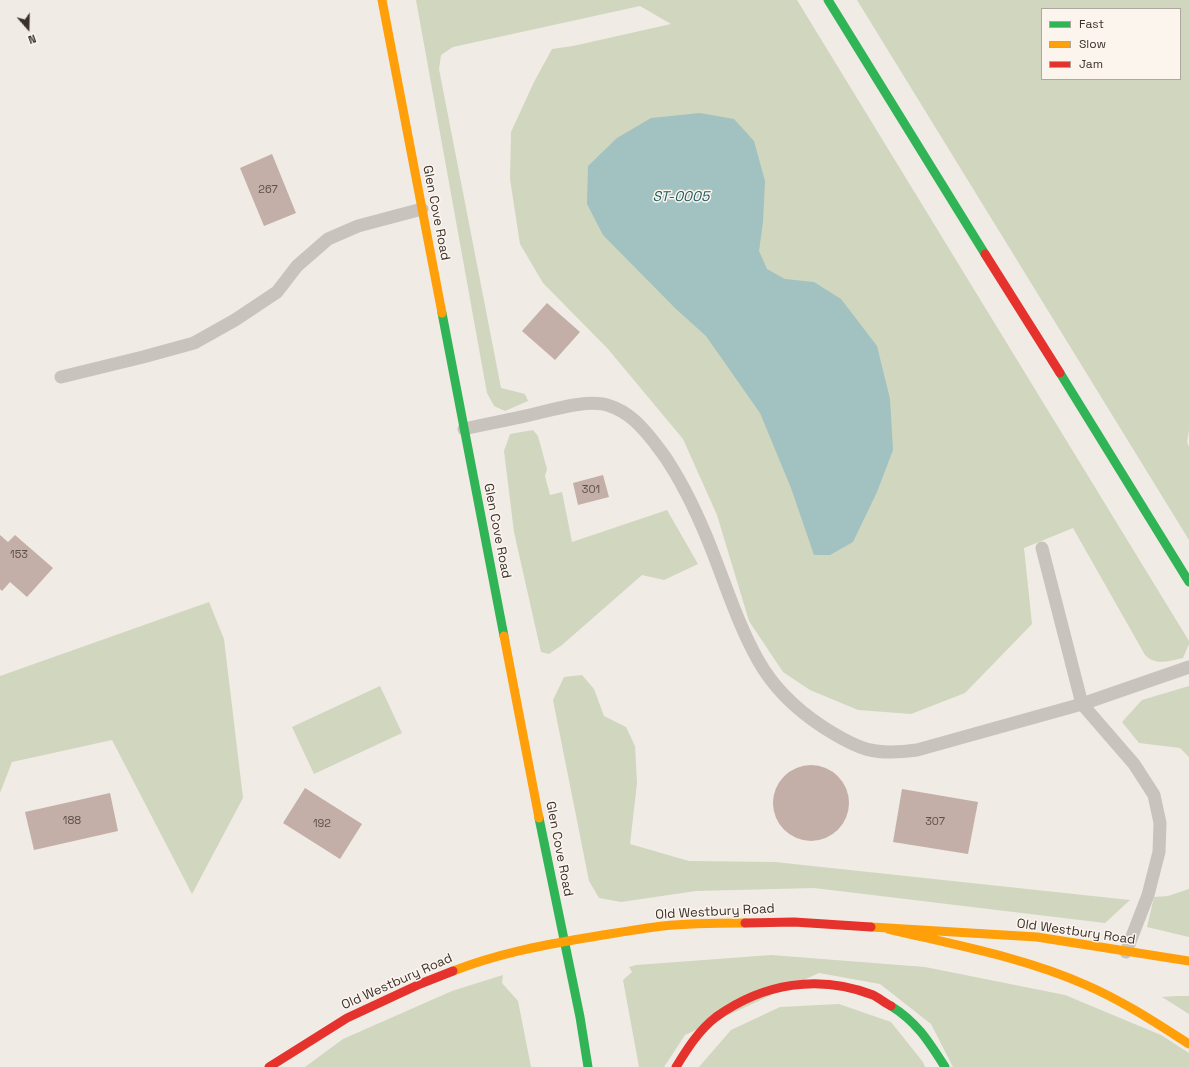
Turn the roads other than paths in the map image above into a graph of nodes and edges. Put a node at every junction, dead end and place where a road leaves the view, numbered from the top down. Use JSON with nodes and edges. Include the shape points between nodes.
{"nodes":[{"id":1,"x":382,"y":0,"type":"edge"},
{"id":2,"x":828,"y":0,"type":"edge"},
{"id":3,"x":422,"y":209,"type":"junction"},
{"id":4,"x":61,"y":377,"type":"dead end"},
{"id":5,"x":464,"y":429,"type":"junction"},
{"id":6,"x":1042,"y":548,"type":"dead end"},
{"id":7,"x":1189,"y":582,"type":"edge"},
{"id":8,"x":1189,"y":667,"type":"edge"},
{"id":9,"x":1082,"y":704,"type":"junction"},
{"id":10,"x":888,"y":929,"type":"junction"},
{"id":11,"x":564,"y":940,"type":"junction"},
{"id":12,"x":1126,"y":952,"type":"junction"},
{"id":13,"x":1189,"y":962,"type":"edge"},
{"id":14,"x":1189,"y":1044,"type":"edge"},
{"id":15,"x":269,"y":1067,"type":"edge"},
{"id":16,"x":588,"y":1067,"type":"edge"},
{"id":17,"x":676,"y":1067,"type":"edge"},
{"id":18,"x":945,"y":1067,"type":"edge"}],
"edges":[{"from":1,"to":3,"type":"main road","name":"Glen Cove Road"},
{"from":2,"to":7,"type":"main road"},
{"from":3,"to":4,"type":"lane","via":[[358,226],[328,239],[297,266],[277,292],[194,343]]},
{"from":3,"to":5,"type":"main road","name":"Glen Cove Road"},
{"from":5,"to":9,"type":"lane","via":[[594,403],[608,405],[626,413],[644,430],[669,462],[693,505],[758,662],[792,703],[842,740],[859,748],[894,753],[917,750]]},
{"from":5,"to":11,"type":"main road","name":"Glen Cove Road"},
{"from":6,"to":9,"type":"lane"},
{"from":8,"to":9,"type":"lane"},
{"from":9,"to":12,"type":"lane","via":[[1134,764],[1154,795],[1160,823],[1159,852],[1148,895]]},
{"from":10,"to":11,"type":"main road","name":"Old Westbury Road","via":[[794,922],[709,923]]},
{"from":10,"to":12,"type":"main road","name":"Old Westbury Road","via":[[1037,937]]},
{"from":10,"to":14,"type":"main road","via":[[992,954],[1072,978],[1116,999]]},
{"from":11,"to":15,"type":"main road","name":"Old Westbury Road","via":[[497,956],[420,984],[347,1018]]},
{"from":11,"to":16,"type":"main road","name":"Glen Cove Road"},
{"from":12,"to":13,"type":"main road","name":"Old Westbury Road"},
{"from":17,"to":18,"type":"main road","via":[[699,1033],[732,1005],[771,988],[812,982],[851,987],[869,993],[902,1012],[929,1040]]}]}
